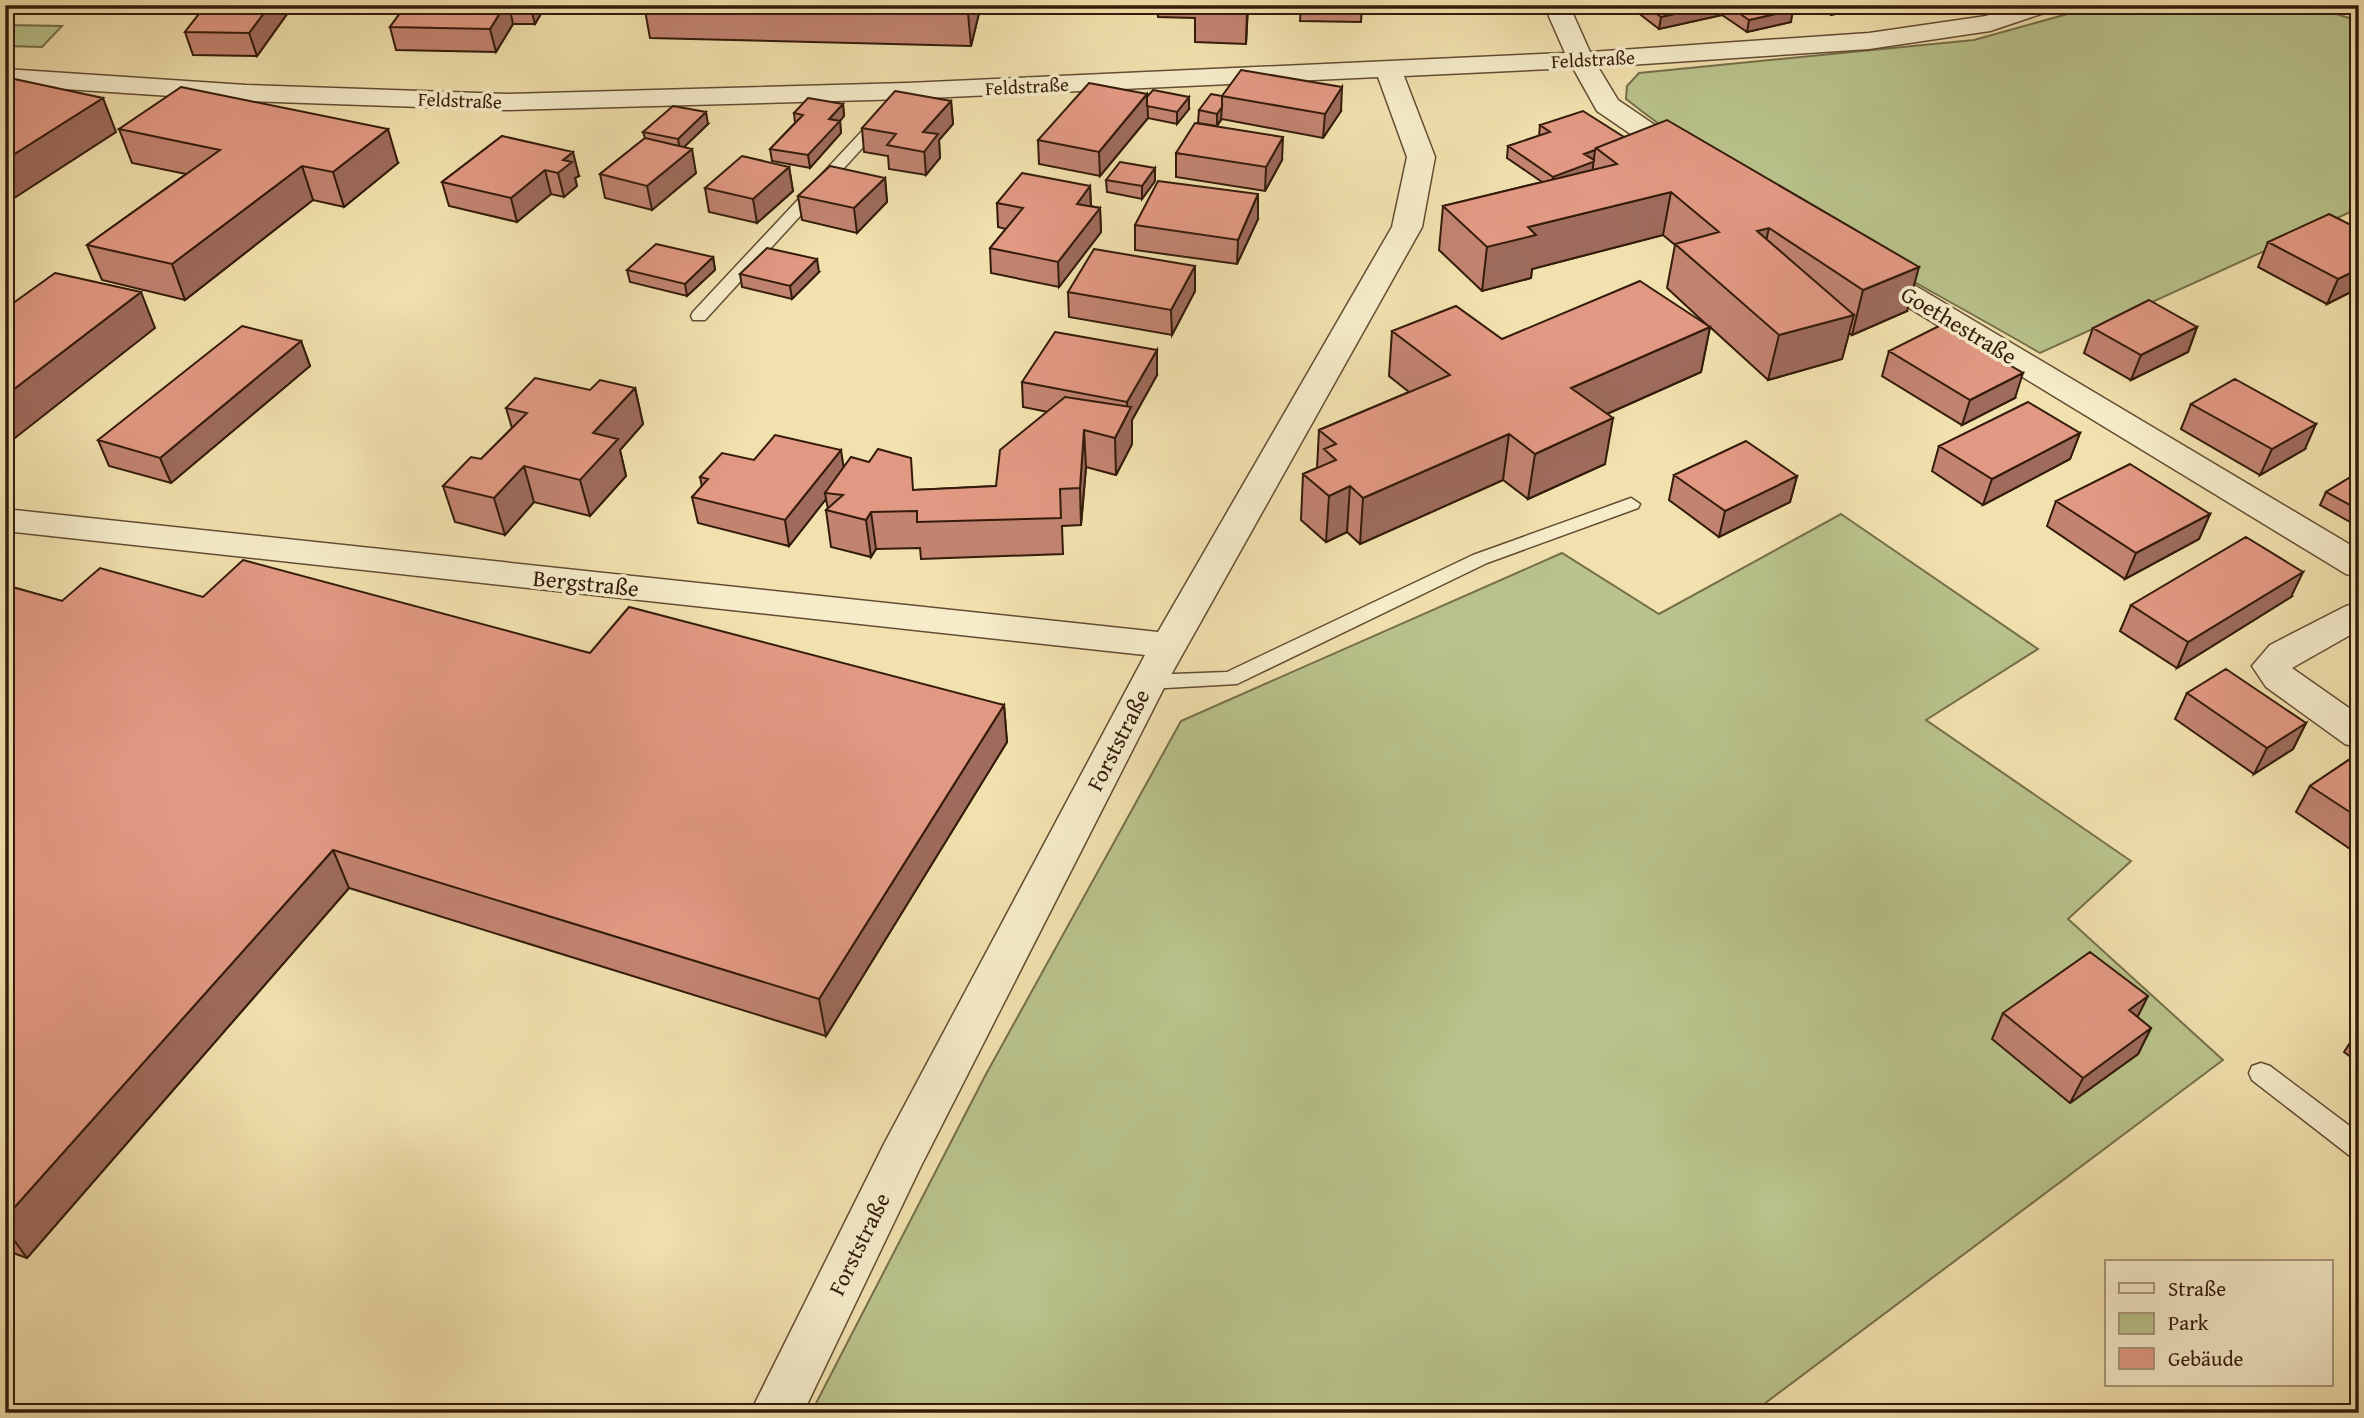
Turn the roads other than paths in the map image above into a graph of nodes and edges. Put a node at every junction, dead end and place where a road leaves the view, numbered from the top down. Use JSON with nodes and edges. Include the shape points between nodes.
{"nodes":[{"id":1,"x":1556,"y":5,"type":"edge"},
{"id":2,"x":2044,"y":5,"type":"edge"},
{"id":3,"x":1581,"y":60,"type":"junction"},
{"id":4,"x":1388,"y":68,"type":"junction"},
{"id":5,"x":5,"y":77,"type":"edge"},
{"id":6,"x":907,"y":91,"type":"junction"},
{"id":7,"x":1707,"y":173,"type":"edge"},
{"id":8,"x":1837,"y":252,"type":"edge"},
{"id":9,"x":699,"y":316,"type":"dead end"},
{"id":10,"x":1631,"y":504,"type":"dead end"},
{"id":11,"x":5,"y":520,"type":"edge"},
{"id":12,"x":2359,"y":566,"type":"edge"},
{"id":13,"x":2359,"y":615,"type":"edge"},
{"id":14,"x":1167,"y":645,"type":"junction"},
{"id":15,"x":1148,"y":682,"type":"junction"},
{"id":16,"x":2359,"y":734,"type":"edge"},
{"id":17,"x":2261,"y":1073,"type":"dead end"},
{"id":18,"x":2359,"y":1148,"type":"edge"},
{"id":19,"x":776,"y":1413,"type":"edge"}],
"edges":[{"from":1,"to":3,"type":"street"},
{"from":2,"to":3,"type":"street","name":"Feldstraße","via":[[1990,23],[1870,41]]},
{"from":3,"to":4,"type":"street","name":"Feldstraße"},
{"from":3,"to":7,"type":"street","via":[[1607,105]]},
{"from":4,"to":6,"type":"street","name":"Feldstraße"},
{"from":4,"to":14,"type":"street","name":"Forststraße","via":[[1421,157],[1408,227]]},
{"from":5,"to":6,"type":"street","name":"Feldstraße","via":[[246,93],[508,102]]},
{"from":6,"to":9,"type":"lane"},
{"from":8,"to":12,"type":"street","name":"Goethestraße"},
{"from":10,"to":15,"type":"lane","via":[[1480,559],[1230,679]]},
{"from":11,"to":14,"type":"street","name":"Bergstraße"},
{"from":13,"to":16,"type":"street","via":[[2283,654],[2271,666],[2279,678]]},
{"from":14,"to":15,"type":"street","name":"Forststraße"},
{"from":15,"to":19,"type":"street","name":"Forststraße","via":[[901,1158]]},
{"from":17,"to":18,"type":"lane"}]}
